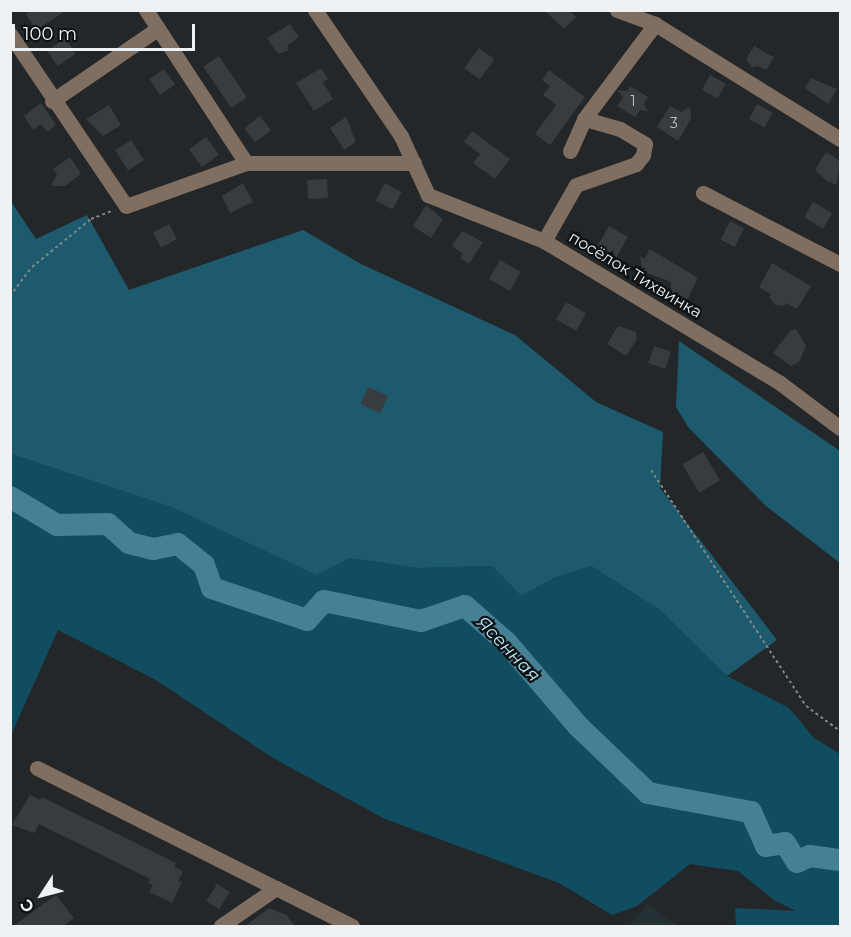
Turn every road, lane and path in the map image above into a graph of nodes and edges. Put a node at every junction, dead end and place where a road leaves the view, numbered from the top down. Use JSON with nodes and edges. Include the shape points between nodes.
{"nodes":[{"id":1,"x":146,"y":10,"type":"edge"},
{"id":2,"x":315,"y":10,"type":"edge"},
{"id":3,"x":617,"y":10,"type":"edge"},
{"id":4,"x":655,"y":24,"type":"junction"},
{"id":5,"x":157,"y":29,"type":"junction"},
{"id":6,"x":10,"y":34,"type":"edge"},
{"id":7,"x":52,"y":101,"type":"junction"},
{"id":8,"x":584,"y":119,"type":"junction"},
{"id":9,"x":840,"y":139,"type":"edge"},
{"id":10,"x":570,"y":151,"type":"dead end"},
{"id":11,"x":246,"y":163,"type":"junction"},
{"id":12,"x":414,"y":163,"type":"junction"},
{"id":13,"x":703,"y":193,"type":"dead end"},
{"id":14,"x":126,"y":206,"type":"junction"},
{"id":15,"x":544,"y":241,"type":"junction"},
{"id":16,"x":840,"y":264,"type":"edge"},
{"id":17,"x":12,"y":291,"type":"edge"},
{"id":18,"x":10,"y":296,"type":"edge"},
{"id":19,"x":840,"y":428,"type":"edge"},
{"id":20,"x":651,"y":471,"type":"dead end"},
{"id":21,"x":840,"y":731,"type":"edge"},
{"id":22,"x":37,"y":768,"type":"dead end"},
{"id":23,"x":276,"y":888,"type":"junction"},
{"id":24,"x":221,"y":927,"type":"edge"},
{"id":25,"x":352,"y":927,"type":"edge"}],
"edges":[{"from":1,"to":5,"type":"street"},
{"from":2,"to":12,"type":"street","name":"посёлок Тихвинка","via":[[401,136]]},
{"from":3,"to":4,"type":"street"},
{"from":4,"to":8,"type":"street"},
{"from":4,"to":9,"type":"street"},
{"from":5,"to":7,"type":"street"},
{"from":5,"to":11,"type":"street"},
{"from":6,"to":7,"type":"street"},
{"from":7,"to":14,"type":"street"},
{"from":8,"to":10,"type":"street"},
{"from":8,"to":15,"type":"street","via":[[620,129],[637,139],[645,144],[643,155],[636,164],[576,185]]},
{"from":11,"to":12,"type":"street"},
{"from":11,"to":14,"type":"street"},
{"from":12,"to":15,"type":"street","name":"посёлок Тихвинка","via":[[428,195]]},
{"from":13,"to":16,"type":"street"},
{"from":14,"to":17,"type":"path","via":[[91,219],[32,267]]},
{"from":15,"to":19,"type":"street","name":"посёлок Тихвинка","via":[[780,383]]},
{"from":17,"to":18,"type":"path"},
{"from":20,"to":21,"type":"path","via":[[806,706]]},
{"from":22,"to":23,"type":"street"},
{"from":23,"to":24,"type":"street"},
{"from":23,"to":25,"type":"street"}]}
